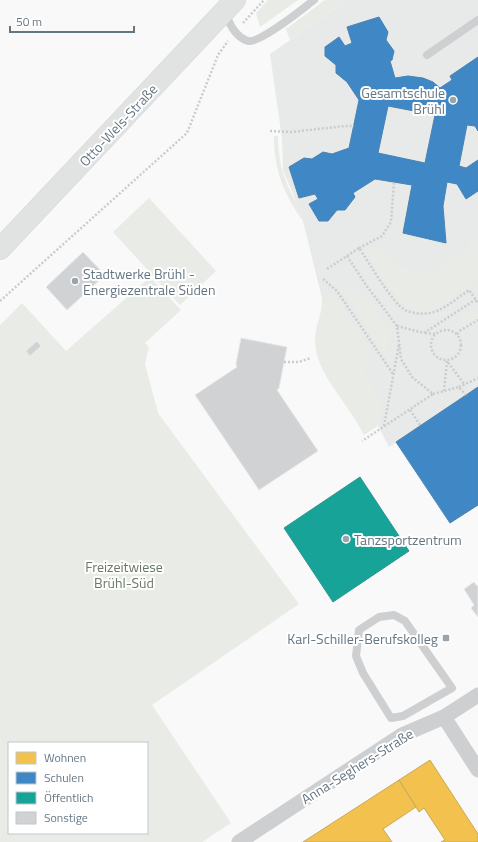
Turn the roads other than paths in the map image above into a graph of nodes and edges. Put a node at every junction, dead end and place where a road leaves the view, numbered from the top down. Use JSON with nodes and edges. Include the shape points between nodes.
{"nodes":[{"id":1,"x":314,"y":0,"type":"edge"},
{"id":2,"x":230,"y":6,"type":"edge"},
{"id":3,"x":478,"y":20,"type":"edge"},
{"id":4,"x":427,"y":55,"type":"dead end"},
{"id":5,"x":0,"y":249,"type":"edge"},
{"id":6,"x":424,"y":648,"type":"joint"},
{"id":7,"x":478,"y":695,"type":"edge"},
{"id":8,"x":444,"y":718,"type":"junction"},
{"id":9,"x":478,"y":770,"type":"edge"},
{"id":10,"x":239,"y":842,"type":"edge"}],
"edges":[{"from":1,"to":2,"type":"lane","via":[[255,41],[248,41],[235,32]]},
{"from":2,"to":5,"type":"street","name":"Otto-Wels-Straße"},
{"from":3,"to":4,"type":"lane"},
{"from":6,"to":6,"type":"lane","via":[[405,621],[394,615],[378,617],[359,630],[356,656],[363,673],[391,718],[403,716],[452,688]]},
{"from":7,"to":8,"type":"street","name":"Anna-Seghers-Straße"},
{"from":8,"to":9,"type":"street"},
{"from":8,"to":10,"type":"street","name":"Anna-Seghers-Straße","via":[[402,735]]}]}
